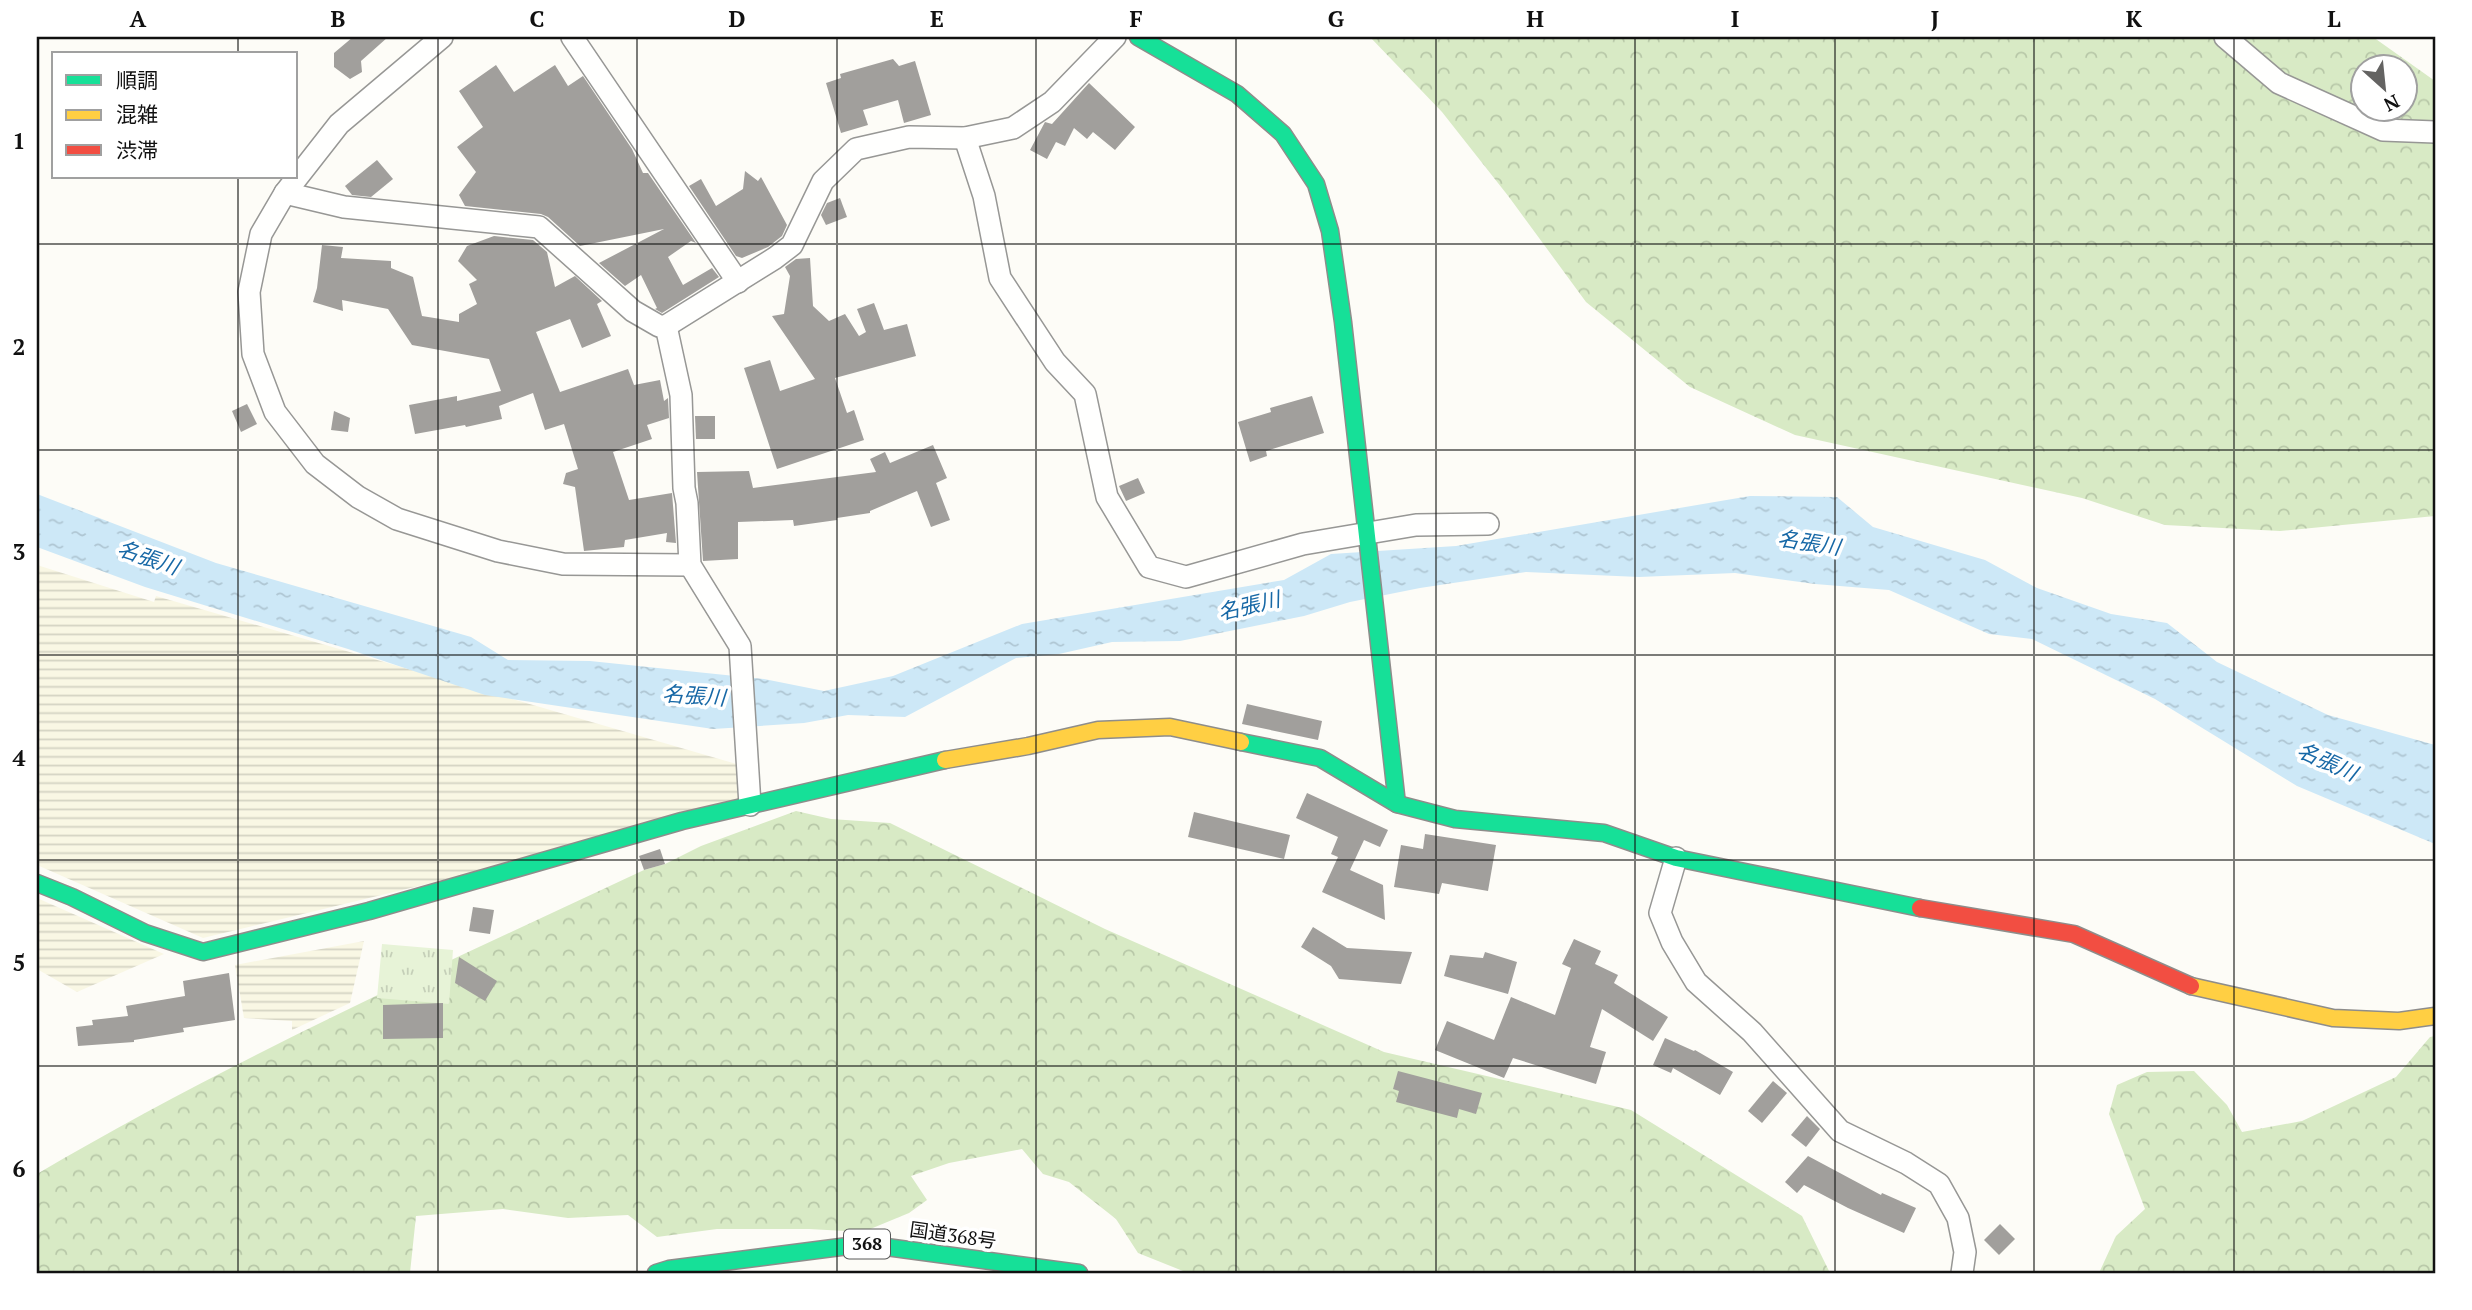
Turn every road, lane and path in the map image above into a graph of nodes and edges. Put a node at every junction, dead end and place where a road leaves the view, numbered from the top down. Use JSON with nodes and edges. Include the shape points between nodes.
{"nodes":[{"id":1,"x":442,"y":37,"type":"edge"},
{"id":2,"x":572,"y":37,"type":"edge"},
{"id":3,"x":1115,"y":37,"type":"edge"},
{"id":4,"x":1138,"y":37,"type":"edge"},
{"id":5,"x":2225,"y":37,"type":"edge"},
{"id":6,"x":2435,"y":132,"type":"edge"},
{"id":7,"x":965,"y":138,"type":"junction"},
{"id":8,"x":298,"y":176,"type":"edge"},
{"id":9,"x":297,"y":178,"type":"edge"},
{"id":10,"x":285,"y":193,"type":"junction"},
{"id":11,"x":738,"y":282,"type":"junction"},
{"id":12,"x":666,"y":326,"type":"junction"},
{"id":13,"x":1488,"y":524,"type":"dead end"},
{"id":14,"x":1366,"y":534,"type":"junction"},
{"id":15,"x":690,"y":565,"type":"junction"},
{"id":16,"x":1397,"y":804,"type":"junction"},
{"id":17,"x":750,"y":805,"type":"junction"},
{"id":18,"x":1676,"y":858,"type":"junction"},
{"id":19,"x":37,"y":883,"type":"edge"},
{"id":20,"x":2435,"y":1016,"type":"edge"},
{"id":21,"x":656,"y":1273,"type":"edge"},
{"id":22,"x":1079,"y":1273,"type":"edge"},
{"id":23,"x":1962,"y":1273,"type":"edge"}],
"edges":[{"from":1,"to":8,"type":"street","via":[[339,124]]},
{"from":2,"to":11,"type":"street"},
{"from":3,"to":7,"type":"street","via":[[1052,102],[1013,128]]},
{"from":4,"to":14,"type":"main road","via":[[1237,94],[1283,134],[1316,184],[1330,231]]},
{"from":5,"to":6,"type":"street","via":[[2279,83],[2383,130]]},
{"from":7,"to":11,"type":"street","via":[[909,137],[856,149],[823,181],[792,245]]},
{"from":7,"to":14,"type":"street","via":[[984,196],[1000,278],[1055,362],[1085,394],[1107,497],[1149,567],[1186,577],[1303,544]]},
{"from":9,"to":10,"type":"street"},
{"from":10,"to":12,"type":"street","via":[[344,207],[539,227],[634,312]]},
{"from":10,"to":15,"type":"street","via":[[261,234],[249,292],[253,354],[275,412],[315,464],[397,519],[498,551],[563,564]]},
{"from":11,"to":12,"type":"street"},
{"from":12,"to":15,"type":"street","via":[[681,396]]},
{"from":13,"to":14,"type":"street","via":[[1416,525]]},
{"from":14,"to":16,"type":"main road"},
{"from":15,"to":17,"type":"street","via":[[740,646]]},
{"from":16,"to":17,"type":"main road","via":[[1320,758],[1170,727],[1098,730],[925,763]]},
{"from":16,"to":18,"type":"main road","via":[[1455,819],[1604,833]]},
{"from":17,"to":19,"type":"main road","via":[[203,952],[145,933]]},
{"from":18,"to":20,"type":"main road","via":[[2074,934],[2183,984],[2333,1018],[2399,1021]]},
{"from":18,"to":23,"type":"street","via":[[1660,913],[1696,982],[1752,1032],[1840,1131],[1939,1184],[1958,1218],[1965,1252]]},
{"from":21,"to":22,"type":"main road","name":"国道368号","number":"368","via":[[864,1244]]}]}
